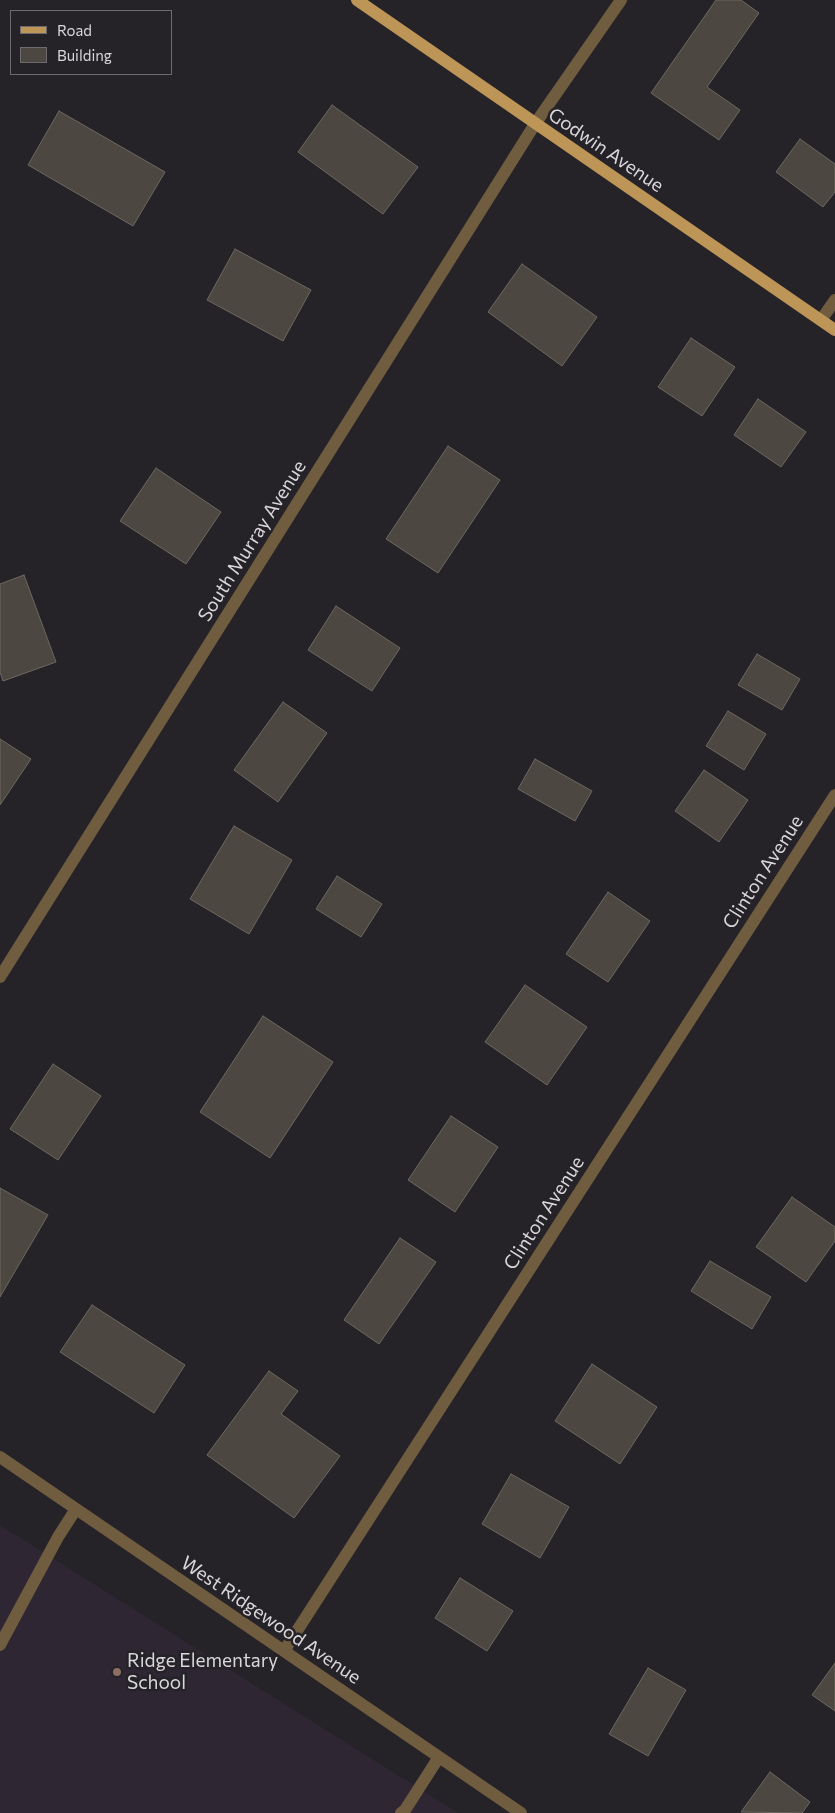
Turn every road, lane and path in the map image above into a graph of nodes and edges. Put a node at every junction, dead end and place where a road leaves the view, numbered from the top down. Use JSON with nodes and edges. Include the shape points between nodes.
{"nodes":[{"id":1,"x":357,"y":0,"type":"edge"},
{"id":2,"x":621,"y":0,"type":"edge"},
{"id":3,"x":535,"y":124,"type":"junction"},
{"id":4,"x":835,"y":300,"type":"edge"},
{"id":5,"x":821,"y":320,"type":"junction"},
{"id":6,"x":835,"y":330,"type":"edge"},
{"id":7,"x":835,"y":795,"type":"edge"},
{"id":8,"x":0,"y":977,"type":"edge"},
{"id":9,"x":0,"y":1457,"type":"edge"},
{"id":10,"x":76,"y":1509,"type":"junction"},
{"id":11,"x":0,"y":1645,"type":"edge"},
{"id":12,"x":284,"y":1651,"type":"junction"},
{"id":13,"x":440,"y":1757,"type":"junction"},
{"id":14,"x":401,"y":1813,"type":"edge"},
{"id":15,"x":521,"y":1813,"type":"edge"}],
"edges":[{"from":1,"to":3,"type":"main road","name":"Godwin Avenue"},
{"from":2,"to":3,"type":"street","name":"South Murray Avenue"},
{"from":3,"to":5,"type":"main road","name":"Godwin Avenue"},
{"from":3,"to":8,"type":"street","name":"South Murray Avenue"},
{"from":4,"to":5,"type":"street"},
{"from":5,"to":6,"type":"main road","name":"Godwin Avenue"},
{"from":7,"to":12,"type":"street","name":"Clinton Avenue"},
{"from":9,"to":10,"type":"street","name":"West Ridgewood Avenue"},
{"from":10,"to":11,"type":"street"},
{"from":10,"to":12,"type":"street","name":"West Ridgewood Avenue"},
{"from":12,"to":13,"type":"street","name":"West Ridgewood Avenue"},
{"from":13,"to":14,"type":"street"},
{"from":13,"to":15,"type":"street","name":"West Ridgewood Avenue"}]}
